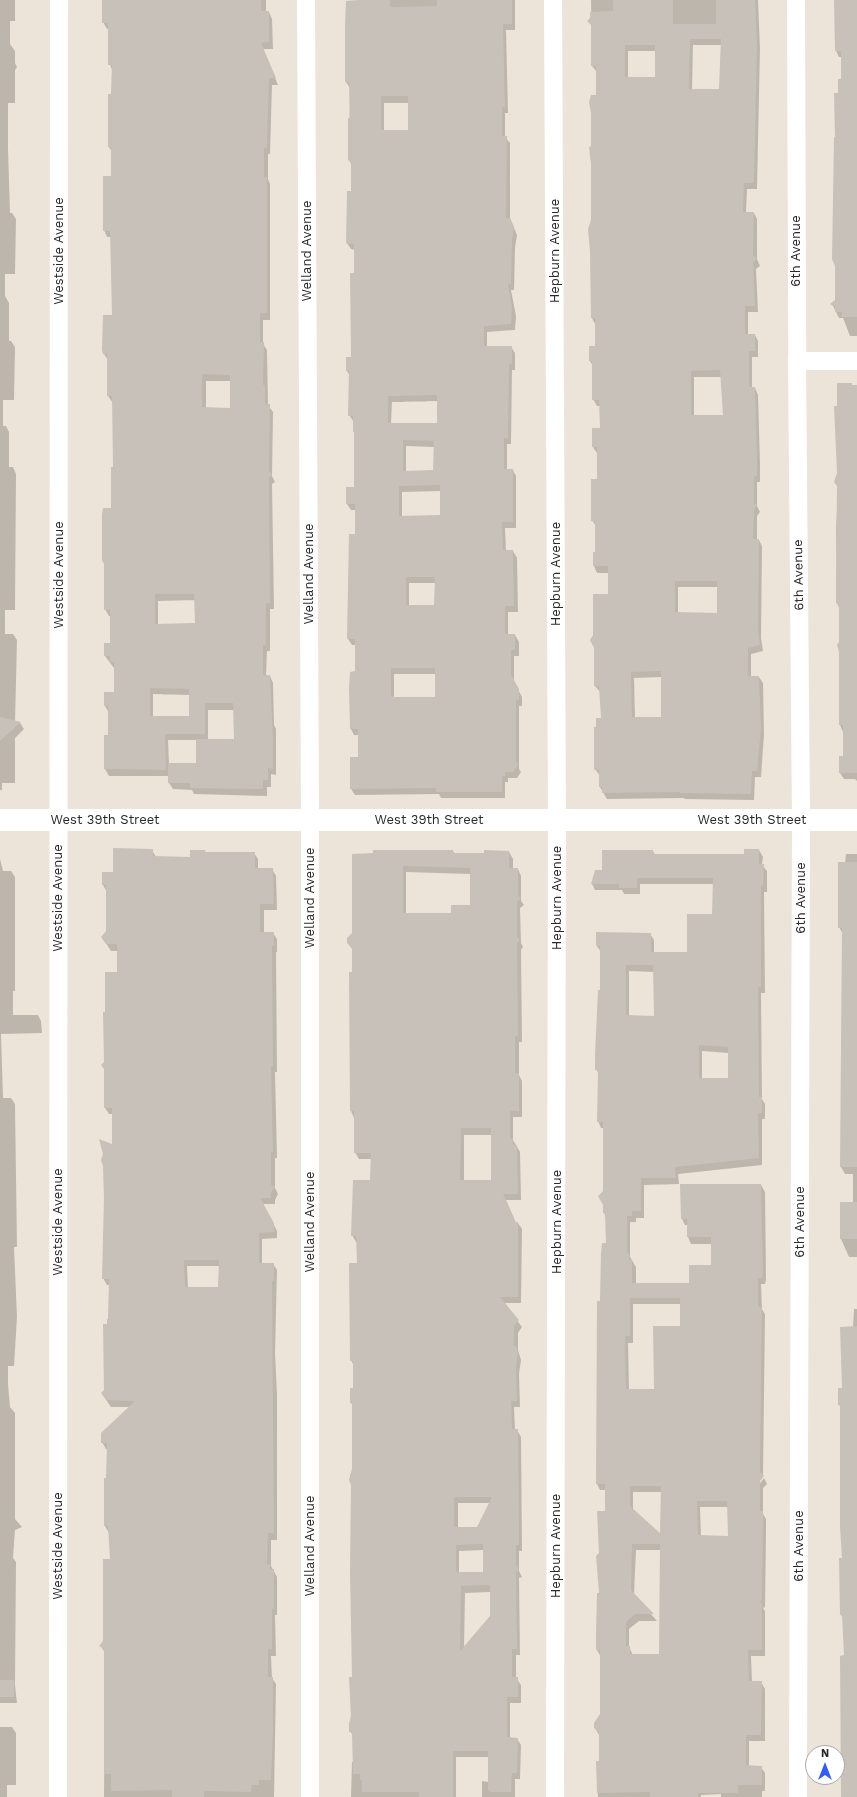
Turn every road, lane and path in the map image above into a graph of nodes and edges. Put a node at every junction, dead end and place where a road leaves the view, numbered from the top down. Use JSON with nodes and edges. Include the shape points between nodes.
{"nodes":[{"id":1,"x":59,"y":0,"type":"edge"},
{"id":2,"x":306,"y":0,"type":"edge"},
{"id":3,"x":553,"y":0,"type":"edge"},
{"id":4,"x":796,"y":0,"type":"edge"},
{"id":5,"x":796,"y":361,"type":"junction"},
{"id":6,"x":857,"y":361,"type":"edge"},
{"id":7,"x":0,"y":820,"type":"edge"},
{"id":8,"x":58,"y":820,"type":"junction"},
{"id":9,"x":310,"y":820,"type":"junction"},
{"id":10,"x":557,"y":820,"type":"junction"},
{"id":11,"x":801,"y":820,"type":"junction"},
{"id":12,"x":857,"y":820,"type":"edge"},
{"id":13,"x":58,"y":1797,"type":"edge"},
{"id":14,"x":310,"y":1797,"type":"edge"},
{"id":15,"x":556,"y":1797,"type":"edge"},
{"id":16,"x":798,"y":1797,"type":"edge"}],
"edges":[{"from":1,"to":8,"type":"street","name":"Westside Avenue"},
{"from":2,"to":9,"type":"street","name":"Welland Avenue"},
{"from":3,"to":10,"type":"street","name":"Hepburn Avenue"},
{"from":4,"to":5,"type":"street","name":"6th Avenue"},
{"from":5,"to":6,"type":"street"},
{"from":5,"to":11,"type":"street","name":"6th Avenue"},
{"from":7,"to":8,"type":"street","name":"West 39th Street"},
{"from":8,"to":9,"type":"street","name":"West 39th Street"},
{"from":8,"to":13,"type":"street","name":"Westside Avenue"},
{"from":9,"to":10,"type":"street","name":"West 39th Street"},
{"from":9,"to":14,"type":"street","name":"Welland Avenue"},
{"from":10,"to":11,"type":"street","name":"West 39th Street"},
{"from":10,"to":15,"type":"street","name":"Hepburn Avenue"},
{"from":11,"to":12,"type":"street","name":"West 39th Street"},
{"from":11,"to":16,"type":"street","name":"6th Avenue"}]}
